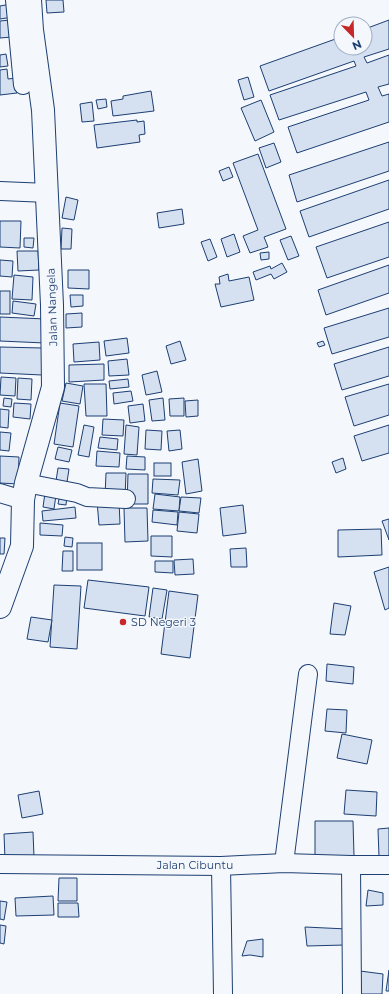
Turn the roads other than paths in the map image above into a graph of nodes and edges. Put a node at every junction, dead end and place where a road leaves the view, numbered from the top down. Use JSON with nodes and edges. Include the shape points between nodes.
{"nodes":[{"id":1,"x":15,"y":0,"type":"edge"},
{"id":2,"x":30,"y":0,"type":"edge"},
{"id":3,"x":23,"y":85,"type":"dead end"},
{"id":4,"x":0,"y":191,"type":"edge"},
{"id":5,"x":48,"y":193,"type":"junction"},
{"id":6,"x":25,"y":492,"type":"junction"},
{"id":7,"x":0,"y":493,"type":"edge"},
{"id":8,"x":126,"y":499,"type":"dead end"},
{"id":9,"x":0,"y":607,"type":"edge"},
{"id":10,"x":308,"y":674,"type":"dead end"},
{"id":11,"x":284,"y":863,"type":"junction"},
{"id":12,"x":0,"y":864,"type":"edge"},
{"id":13,"x":389,"y":864,"type":"edge"},
{"id":14,"x":351,"y":865,"type":"junction"},
{"id":15,"x":221,"y":866,"type":"junction"},
{"id":16,"x":223,"y":994,"type":"edge"},
{"id":17,"x":352,"y":994,"type":"edge"}],
"edges":[{"from":1,"to":3,"type":"street"},
{"from":2,"to":5,"type":"main road","name":"Jalan Nangela","via":[[43,110]]},
{"from":4,"to":5,"type":"street"},
{"from":5,"to":6,"type":"main road","name":"Jalan Nangela","via":[[53,387]]},
{"from":6,"to":7,"type":"street"},
{"from":6,"to":8,"type":"street","via":[[77,493],[87,497]]},
{"from":6,"to":9,"type":"main road","name":"Jalan Nangela","via":[[22,546]]},
{"from":10,"to":11,"type":"street"},
{"from":11,"to":14,"type":"street","name":"Jalan Cibuntu"},
{"from":11,"to":15,"type":"street","name":"Jalan Cibuntu"},
{"from":12,"to":15,"type":"street","name":"Jalan Cibuntu"},
{"from":13,"to":14,"type":"street","name":"Jalan Cibuntu"},
{"from":14,"to":17,"type":"street"},
{"from":15,"to":16,"type":"street"}]}
